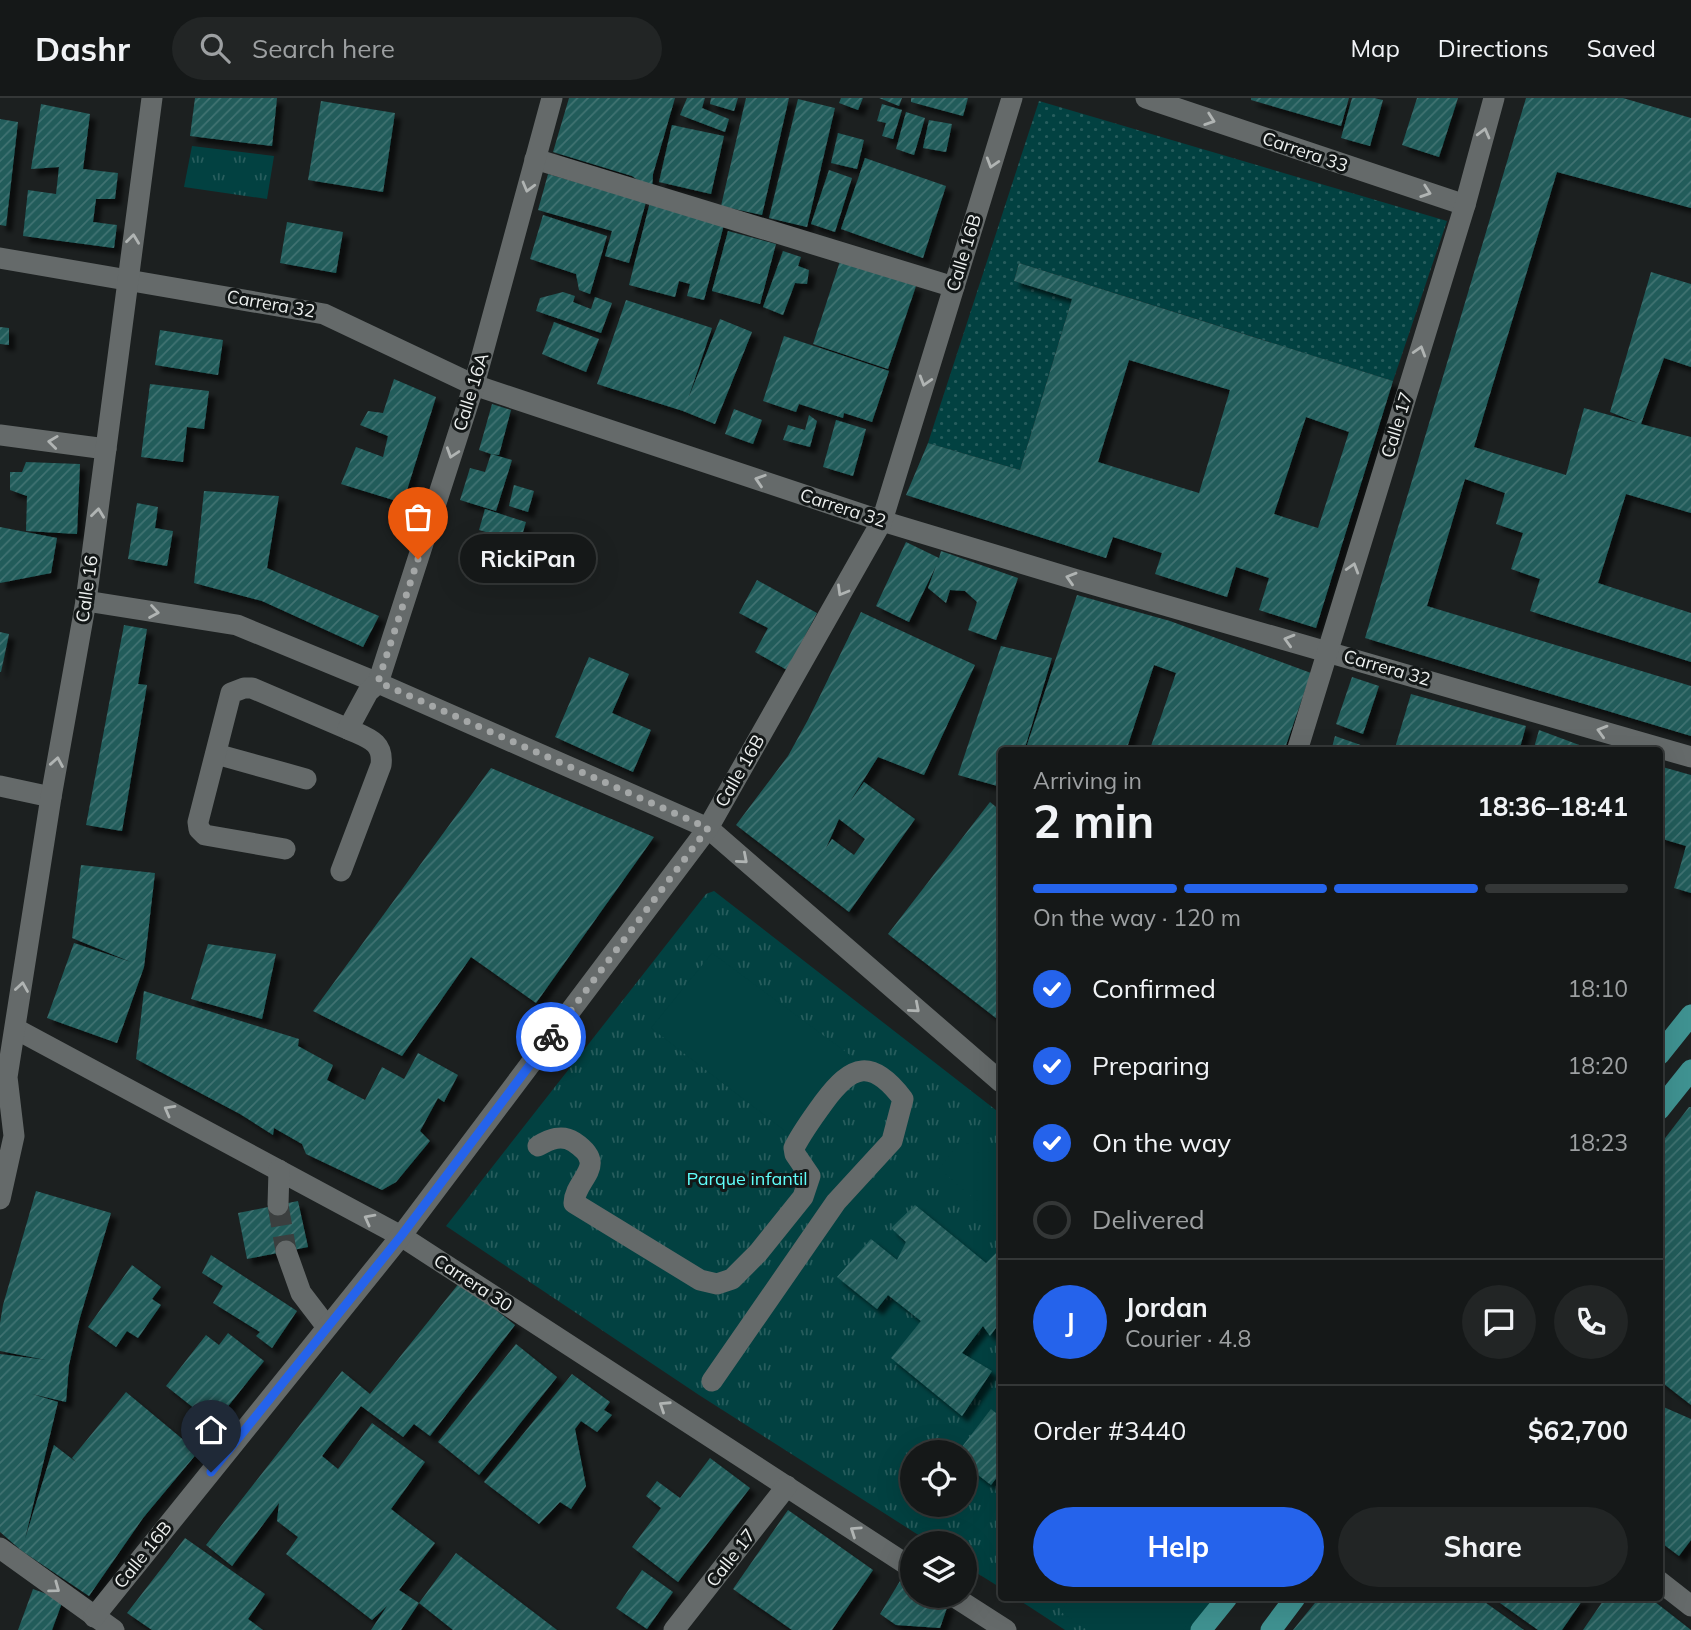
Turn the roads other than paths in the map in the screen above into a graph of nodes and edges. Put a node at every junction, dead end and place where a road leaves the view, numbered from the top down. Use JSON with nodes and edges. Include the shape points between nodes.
{"nodes":[{"id":1,"x":152,"y":98,"type":"edge"},
{"id":2,"x":552,"y":98,"type":"edge"},
{"id":3,"x":1012,"y":98,"type":"edge"},
{"id":4,"x":1146,"y":98,"type":"edge"},
{"id":5,"x":1494,"y":98,"type":"edge"},
{"id":6,"x":535,"y":159,"type":"junction"},
{"id":7,"x":1465,"y":205,"type":"junction"},
{"id":8,"x":0,"y":258,"type":"edge"},
{"id":9,"x":128,"y":279,"type":"junction"},
{"id":10,"x":954,"y":287,"type":"junction"},
{"id":11,"x":474,"y":385,"type":"junction"},
{"id":12,"x":0,"y":435,"type":"edge"},
{"id":13,"x":106,"y":449,"type":"junction"},
{"id":14,"x":882,"y":521,"type":"junction"},
{"id":15,"x":86,"y":601,"type":"junction"},
{"id":16,"x":1328,"y":651,"type":"junction"},
{"id":17,"x":378,"y":682,"type":"junction"},
{"id":18,"x":348,"y":729,"type":"junction"},
{"id":19,"x":1298,"y":747,"type":"edge"},
{"id":20,"x":1657,"y":747,"type":"edge"},
{"id":21,"x":1663,"y":749,"type":"edge"},
{"id":22,"x":216,"y":754,"type":"junction"},
{"id":23,"x":1691,"y":757,"type":"edge"},
{"id":24,"x":306,"y":779,"type":"dead end"},
{"id":25,"x":0,"y":786,"type":"edge"},
{"id":26,"x":51,"y":797,"type":"junction"},
{"id":27,"x":708,"y":828,"type":"junction"},
{"id":28,"x":285,"y":849,"type":"dead end"},
{"id":29,"x":341,"y":871,"type":"dead end"},
{"id":30,"x":1691,"y":1015,"type":"edge"},
{"id":31,"x":16,"y":1029,"type":"junction"},
{"id":32,"x":1663,"y":1050,"type":"edge"},
{"id":33,"x":1691,"y":1070,"type":"edge"},
{"id":34,"x":998,"y":1079,"type":"edge"},
{"id":35,"x":4,"y":1084,"type":"edge"},
{"id":36,"x":1663,"y":1105,"type":"edge"},
{"id":37,"x":538,"y":1146,"type":"dead end"},
{"id":38,"x":279,"y":1170,"type":"junction"},
{"id":39,"x":0,"y":1199,"type":"edge"},
{"id":40,"x":278,"y":1205,"type":"tunnel mouth"},
{"id":41,"x":401,"y":1236,"type":"junction"},
{"id":42,"x":286,"y":1251,"type":"tunnel mouth"},
{"id":43,"x":327,"y":1327,"type":"junction"},
{"id":44,"x":712,"y":1381,"type":"dead end"},
{"id":45,"x":788,"y":1486,"type":"junction"},
{"id":46,"x":0,"y":1548,"type":"edge"},
{"id":47,"x":900,"y":1560,"type":"edge"},
{"id":48,"x":1663,"y":1584,"type":"edge"},
{"id":49,"x":1225,"y":1601,"type":"edge"},
{"id":50,"x":1293,"y":1601,"type":"edge"},
{"id":51,"x":1691,"y":1606,"type":"edge"},
{"id":52,"x":972,"y":1608,"type":"edge"},
{"id":53,"x":978,"y":1612,"type":"junction"},
{"id":54,"x":94,"y":1617,"type":"junction"},
{"id":55,"x":114,"y":1630,"type":"edge"},
{"id":56,"x":674,"y":1630,"type":"edge"},
{"id":57,"x":965,"y":1630,"type":"edge"},
{"id":58,"x":1006,"y":1630,"type":"edge"},
{"id":59,"x":1201,"y":1630,"type":"edge"},
{"id":60,"x":1271,"y":1630,"type":"edge"}],
"edges":[{"from":9,"to":1,"type":"street","name":"Calle 16","one_way":true},
{"from":2,"to":6,"type":"street","name":"Calle 16A"},
{"from":3,"to":10,"type":"street","name":"Calle 16B","one_way":true},
{"from":4,"to":7,"type":"street","name":"Carrera 33","one_way":true},
{"from":7,"to":5,"type":"street","name":"Calle 17","one_way":true},
{"from":6,"to":10,"type":"street"},
{"from":6,"to":11,"type":"street","name":"Calle 16A","one_way":true},
{"from":16,"to":7,"type":"street","name":"Calle 17","one_way":true},
{"from":8,"to":9,"type":"street","name":"Carrera 32"},
{"from":9,"to":11,"type":"street","name":"Carrera 32","via":[[324,314]]},
{"from":9,"to":13,"type":"street","name":"Calle 16"},
{"from":10,"to":14,"type":"street","name":"Calle 16B","one_way":true},
{"from":14,"to":11,"type":"street","name":"Carrera 32","one_way":true},
{"from":11,"to":17,"type":"street","name":"Calle 16A","one_way":true},
{"from":13,"to":12,"type":"street","one_way":true},
{"from":15,"to":13,"type":"street","name":"Calle 16","one_way":true},
{"from":16,"to":14,"type":"street","name":"Carrera 32","one_way":true},
{"from":14,"to":27,"type":"street","name":"Calle 16B","one_way":true},
{"from":15,"to":17,"type":"street","one_way":true,"via":[[237,625]]},
{"from":26,"to":15,"type":"street","name":"Calle 16","one_way":true},
{"from":16,"to":19,"type":"street","name":"Calle 17"},
{"from":20,"to":16,"type":"street","name":"Carrera 32","one_way":true},
{"from":17,"to":18,"type":"street","name":"Calle 16A"},
{"from":17,"to":27,"type":"street"},
{"from":18,"to":22,"type":"street","via":[[244,688],[232,693]]},
{"from":18,"to":29,"type":"street","via":[[375,742],[383,754]]},
{"from":23,"to":21,"type":"street","name":"Carrera 32","one_way":true},
{"from":22,"to":24,"type":"street"},
{"from":22,"to":28,"type":"street","via":[[200,829],[205,835]]},
{"from":25,"to":26,"type":"street"},
{"from":31,"to":26,"type":"street","name":"Calle 16","one_way":true},
{"from":27,"to":34,"type":"street","one_way":true},
{"from":27,"to":41,"type":"street","name":"Calle 16B"},
{"from":30,"to":32,"type":"main road"},
{"from":31,"to":35,"type":"street","name":"Calle 16"},
{"from":38,"to":31,"type":"street","name":"Carrera 30","one_way":true},
{"from":33,"to":36,"type":"main road"},
{"from":35,"to":39,"type":"street","name":"Calle 16","via":[[14,1136]]},
{"from":37,"to":44,"type":"street","via":[[560,1138],[577,1144],[591,1168],[575,1203],[700,1280],[717,1284],[732,1279],[803,1198],[810,1176],[794,1148],[839,1081],[855,1072],[877,1074],[892,1084],[903,1099],[891,1141],[836,1202]]},
{"from":38,"to":40,"type":"street"},
{"from":41,"to":38,"type":"street","name":"Carrera 30","one_way":true},
{"from":41,"to":43,"type":"street","name":"Calle 16B"},
{"from":45,"to":41,"type":"street","name":"Carrera 30","one_way":true},
{"from":42,"to":43,"type":"street","via":[[301,1293]]},
{"from":43,"to":54,"type":"street","name":"Calle 16B"},
{"from":47,"to":45,"type":"street","name":"Carrera 30","one_way":true},
{"from":45,"to":56,"type":"street","name":"Calle 17"},
{"from":46,"to":54,"type":"street","one_way":true},
{"from":48,"to":51,"type":"street"},
{"from":49,"to":59,"type":"main road"},
{"from":50,"to":60,"type":"main road"},
{"from":52,"to":53,"type":"street"},
{"from":53,"to":57,"type":"street"},
{"from":53,"to":58,"type":"street"},
{"from":54,"to":55,"type":"street"}]}
